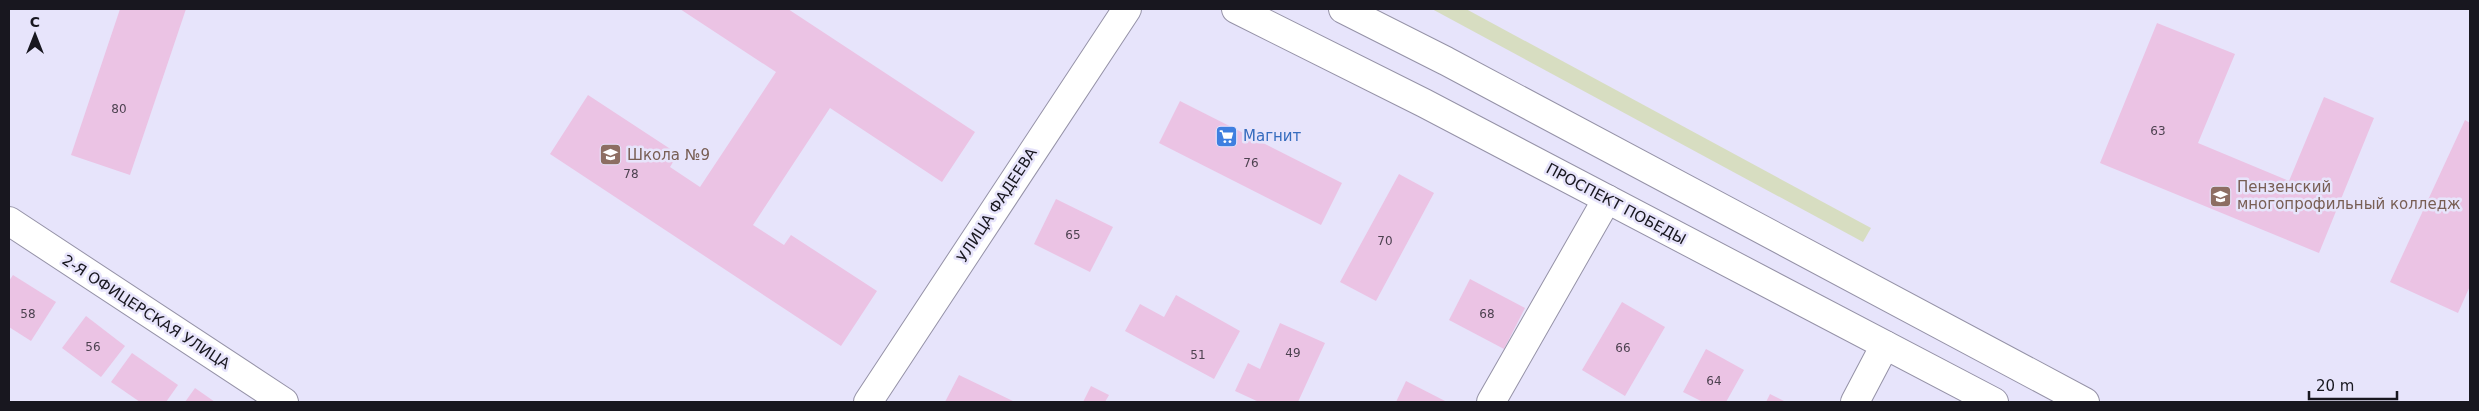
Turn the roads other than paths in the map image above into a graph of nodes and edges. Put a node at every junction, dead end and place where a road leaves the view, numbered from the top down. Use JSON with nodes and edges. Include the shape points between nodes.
{"nodes":[{"id":1,"x":1127,"y":9,"type":"edge"},
{"id":2,"x":1236,"y":9,"type":"edge"},
{"id":3,"x":1343,"y":9,"type":"edge"},
{"id":4,"x":1607,"y":199,"type":"junction"},
{"id":5,"x":9,"y":221,"type":"edge"},
{"id":6,"x":1885,"y":345,"type":"junction"},
{"id":7,"x":284,"y":402,"type":"edge"},
{"id":8,"x":868,"y":402,"type":"edge"},
{"id":9,"x":1491,"y":402,"type":"edge"},
{"id":10,"x":1855,"y":402,"type":"edge"},
{"id":11,"x":1994,"y":402,"type":"edge"},
{"id":12,"x":2085,"y":402,"type":"edge"}],
"edges":[{"from":1,"to":8,"type":"main road","name":"УЛИЦА ФАДЕЕВА"},
{"from":2,"to":4,"type":"main road","name":"ПРОСПЕКТ ПОБЕДЫ"},
{"from":3,"to":12,"type":"main road","via":[[1455,65]]},
{"from":4,"to":6,"type":"main road","name":"ПРОСПЕКТ ПОБЕДЫ"},
{"from":4,"to":9,"type":"main road"},
{"from":5,"to":7,"type":"main road","name":"2-Я ОФИЦЕРСКАЯ УЛИЦА"},
{"from":6,"to":10,"type":"main road"},
{"from":6,"to":11,"type":"main road","name":"ПРОСПЕКТ ПОБЕДЫ"}]}
